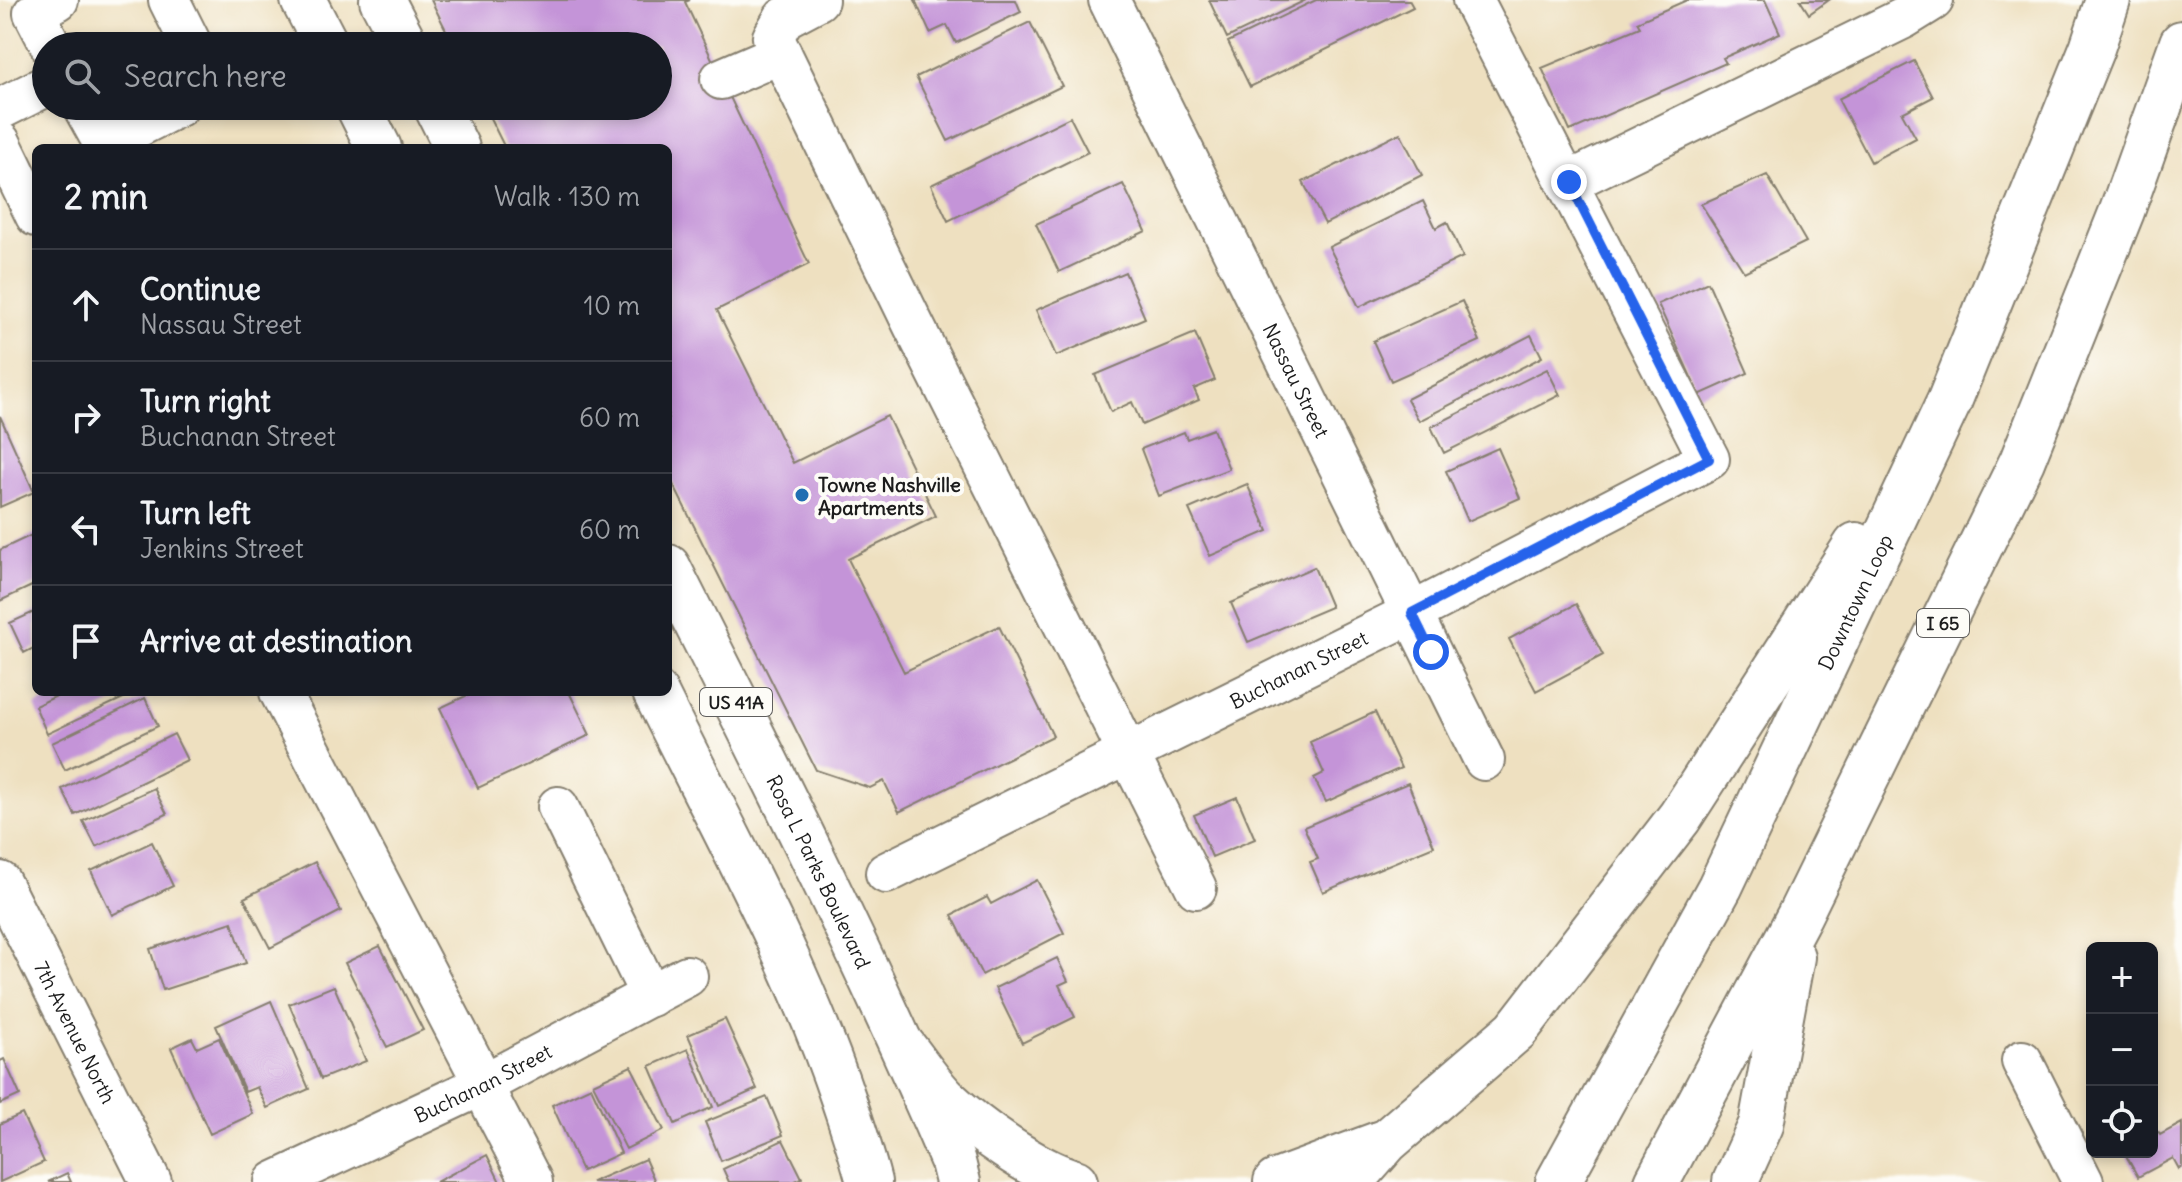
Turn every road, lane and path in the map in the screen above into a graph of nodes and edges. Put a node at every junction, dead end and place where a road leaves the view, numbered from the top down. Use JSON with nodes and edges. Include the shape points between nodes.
{"nodes":[{"id":1,"x":58,"y":0,"type":"edge"},
{"id":2,"x":169,"y":0,"type":"edge"},
{"id":3,"x":303,"y":0,"type":"edge"},
{"id":4,"x":382,"y":0,"type":"edge"},
{"id":5,"x":818,"y":0,"type":"edge"},
{"id":6,"x":1109,"y":0,"type":"edge"},
{"id":7,"x":1473,"y":0,"type":"edge"},
{"id":8,"x":1933,"y":0,"type":"edge"},
{"id":9,"x":2108,"y":0,"type":"edge"},
{"id":10,"x":44,"y":32,"type":"edge"},
{"id":11,"x":185,"y":32,"type":"edge"},
{"id":12,"x":320,"y":32,"type":"edge"},
{"id":13,"x":399,"y":32,"type":"edge"},
{"id":14,"x":2182,"y":43,"type":"edge"},
{"id":15,"x":781,"y":53,"type":"junction"},
{"id":16,"x":721,"y":79,"type":"dead end"},
{"id":17,"x":32,"y":93,"type":"edge"},
{"id":18,"x":0,"y":109,"type":"edge"},
{"id":19,"x":91,"y":120,"type":"edge"},
{"id":20,"x":151,"y":120,"type":"edge"},
{"id":21,"x":365,"y":120,"type":"edge"},
{"id":22,"x":443,"y":120,"type":"edge"},
{"id":23,"x":0,"y":142,"type":"edge"},
{"id":24,"x":104,"y":144,"type":"edge"},
{"id":25,"x":104,"y":144,"type":"edge"},
{"id":26,"x":377,"y":144,"type":"edge"},
{"id":27,"x":455,"y":144,"type":"edge"},
{"id":28,"x":1569,"y":182,"type":"junction"},
{"id":29,"x":32,"y":208,"type":"edge"},
{"id":30,"x":1949,"y":402,"type":"junction"},
{"id":31,"x":672,"y":575,"type":"edge"},
{"id":32,"x":1412,"y":613,"type":"junction"},
{"id":33,"x":282,"y":696,"type":"edge"},
{"id":34,"x":657,"y":696,"type":"edge"},
{"id":35,"x":1127,"y":753,"type":"junction"},
{"id":36,"x":1484,"y":760,"type":"dead end"},
{"id":37,"x":558,"y":807,"type":"dead end"},
{"id":38,"x":886,"y":873,"type":"dead end"},
{"id":39,"x":0,"y":882,"type":"edge"},
{"id":40,"x":1196,"y":888,"type":"dead end"},
{"id":41,"x":1799,"y":916,"type":"junction"},
{"id":42,"x":687,"y":976,"type":"dead end"},
{"id":43,"x":651,"y":996,"type":"junction"},
{"id":44,"x":902,"y":1045,"type":"junction"},
{"id":45,"x":2022,"y":1061,"type":"dead end"},
{"id":46,"x":484,"y":1084,"type":"junction"},
{"id":47,"x":1387,"y":1141,"type":"junction"},
{"id":48,"x":151,"y":1182,"type":"edge"},
{"id":49,"x":275,"y":1182,"type":"edge"},
{"id":50,"x":532,"y":1182,"type":"edge"},
{"id":51,"x":869,"y":1182,"type":"edge"},
{"id":52,"x":958,"y":1182,"type":"edge"},
{"id":53,"x":1075,"y":1182,"type":"edge"},
{"id":54,"x":1276,"y":1182,"type":"edge"},
{"id":55,"x":1351,"y":1182,"type":"edge"},
{"id":56,"x":1558,"y":1182,"type":"edge"},
{"id":57,"x":1657,"y":1182,"type":"edge"},
{"id":58,"x":1735,"y":1182,"type":"edge"},
{"id":59,"x":2083,"y":1182,"type":"edge"}],
"edges":[{"from":1,"to":10,"type":"street","via":[[34,13]]},
{"from":2,"to":11,"type":"street"},
{"from":3,"to":12,"type":"main road"},
{"from":4,"to":13,"type":"main road"},
{"from":5,"to":15,"type":"street","via":[[784,18],[773,37]]},
{"from":6,"to":32,"type":"street","name":"Nassau Street"},
{"from":7,"to":28,"type":"street"},
{"from":8,"to":28,"type":"street"},
{"from":9,"to":30,"type":"main road","name":"Downtown Loop"},
{"from":14,"to":41,"type":"main road","number":"I 65","via":[[2122,211],[2022,461]]},
{"from":15,"to":16,"type":"street"},
{"from":15,"to":35,"type":"street"},
{"from":17,"to":18,"type":"street"},
{"from":19,"to":25,"type":"street"},
{"from":20,"to":24,"type":"street"},
{"from":21,"to":26,"type":"main road"},
{"from":22,"to":27,"type":"main road"},
{"from":23,"to":29,"type":"street"},
{"from":28,"to":32,"type":"street","name":"Buchanan Street","via":[[1709,459]]},
{"from":30,"to":47,"type":"main road","via":[[1680,817],[1516,1030]]},
{"from":30,"to":56,"type":"main road","name":"Downtown Loop","via":[[1720,887]]},
{"from":31,"to":44,"type":"main road","name":"Rosa L Parks Boulevard","number":"US 41A"},
{"from":32,"to":35,"type":"street","name":"Buchanan Street"},
{"from":32,"to":36,"type":"street","name":"Nassau Street"},
{"from":33,"to":46,"type":"street"},
{"from":34,"to":51,"type":"main road","number":"US 41A","via":[[809,1007]]},
{"from":35,"to":38,"type":"street","name":"Buchanan Street"},
{"from":35,"to":40,"type":"street"},
{"from":37,"to":43,"type":"street"},
{"from":39,"to":48,"type":"street","name":"7th Avenue North"},
{"from":41,"to":57,"type":"main road","number":"I 65"},
{"from":41,"to":58,"type":"main road","via":[[1761,1125]]},
{"from":42,"to":43,"type":"street","name":"Buchanan Street"},
{"from":43,"to":46,"type":"street","name":"Buchanan Street"},
{"from":44,"to":52,"type":"main road","name":"Rosa L Parks Boulevard","number":"US 41A"},
{"from":44,"to":53,"type":"main road","via":[[942,1097],[967,1117],[1006,1147]]},
{"from":45,"to":59,"type":"street"},
{"from":46,"to":49,"type":"street","name":"Buchanan Street"},
{"from":46,"to":50,"type":"street"},
{"from":47,"to":54,"type":"main road"},
{"from":47,"to":55,"type":"main road"}]}
